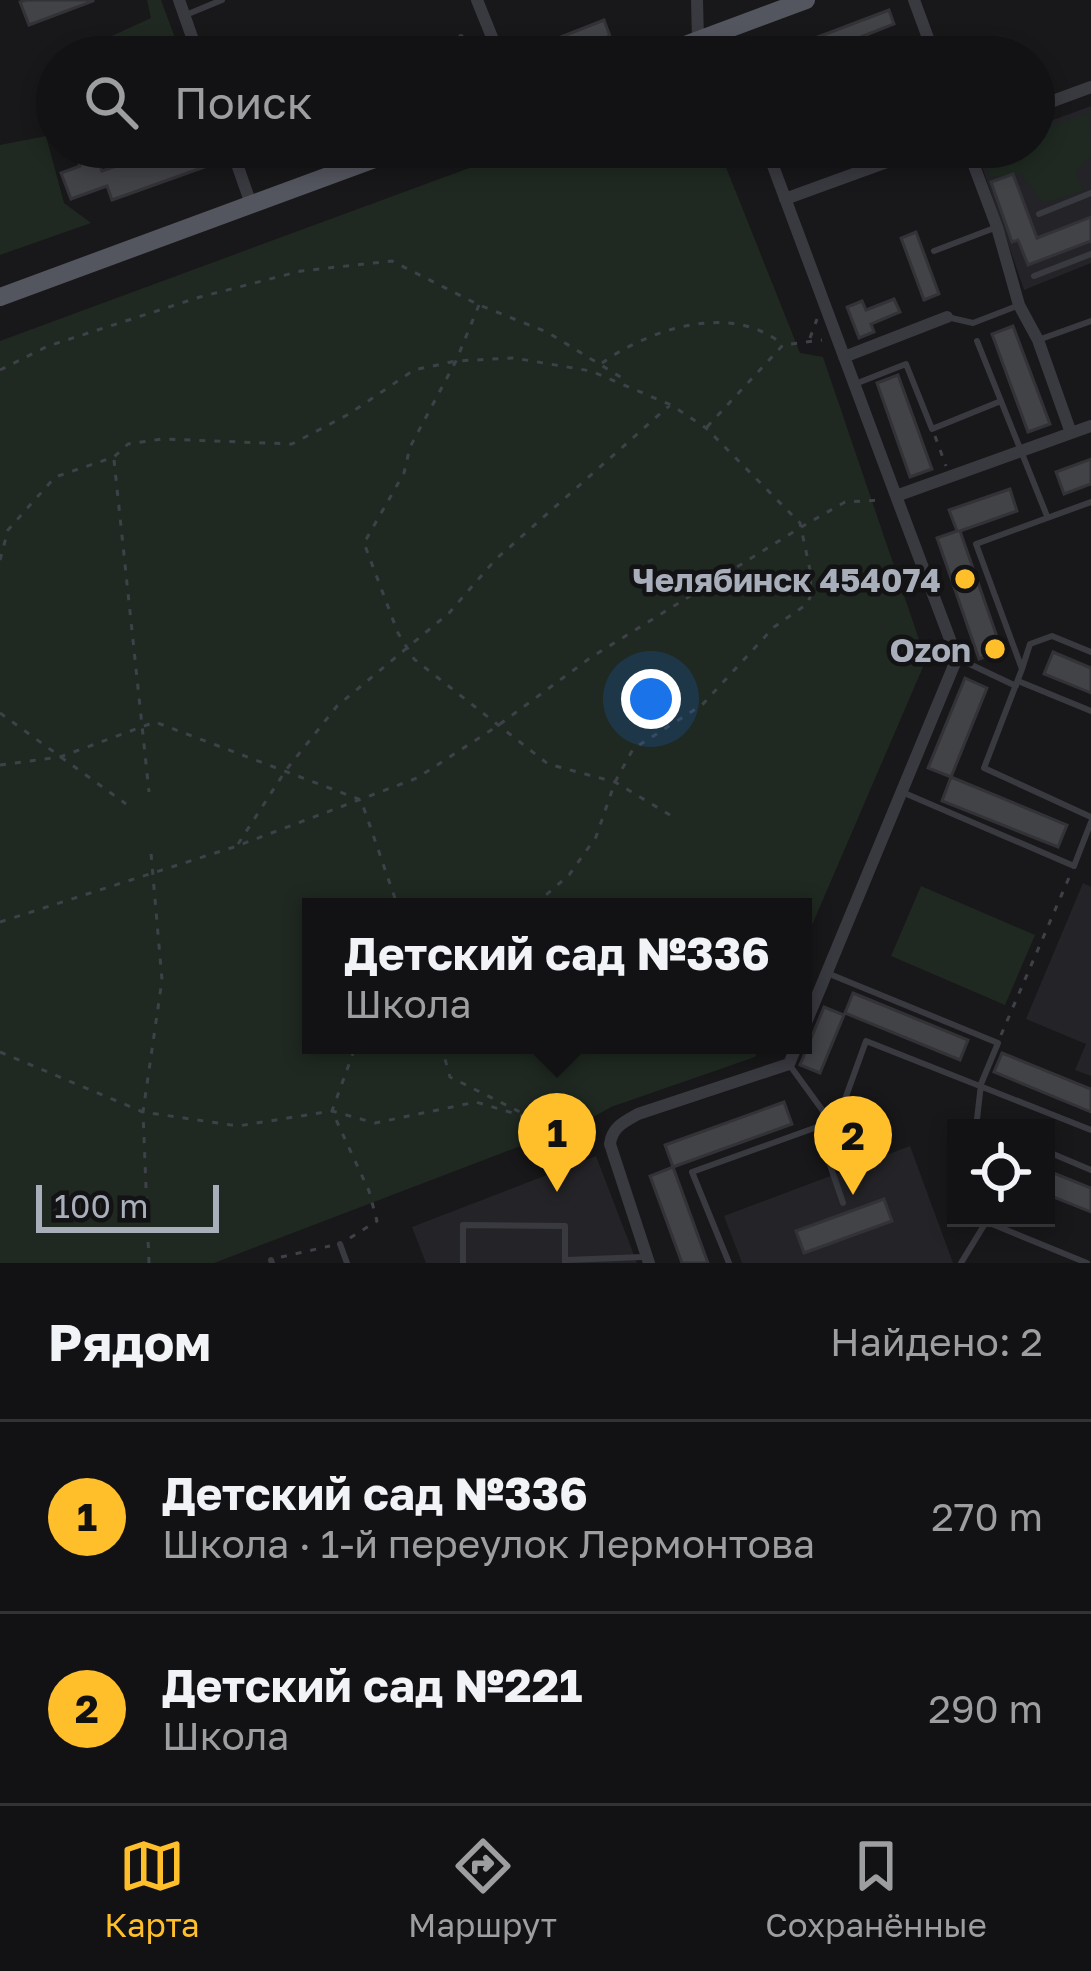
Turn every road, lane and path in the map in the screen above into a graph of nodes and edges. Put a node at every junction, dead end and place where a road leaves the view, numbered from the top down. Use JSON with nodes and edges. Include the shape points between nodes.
{"nodes":[{"id":1,"x":179,"y":0,"type":"edge"},
{"id":2,"x":222,"y":0,"type":"edge"},
{"id":3,"x":477,"y":0,"type":"edge"},
{"id":4,"x":697,"y":0,"type":"edge"},
{"id":5,"x":806,"y":0,"type":"edge"},
{"id":6,"x":914,"y":0,"type":"edge"},
{"id":7,"x":184,"y":15,"type":"junction"},
{"id":8,"x":722,"y":31,"type":"junction"},
{"id":9,"x":192,"y":36,"type":"edge"},
{"id":10,"x":492,"y":36,"type":"edge"},
{"id":11,"x":688,"y":36,"type":"edge"},
{"id":12,"x":711,"y":36,"type":"edge"},
{"id":13,"x":724,"y":36,"type":"edge"},
{"id":14,"x":927,"y":36,"type":"edge"},
{"id":15,"x":1091,"y":87,"type":"edge"},
{"id":16,"x":1055,"y":100,"type":"edge"},
{"id":17,"x":238,"y":168,"type":"edge"},
{"id":18,"x":327,"y":168,"type":"edge"},
{"id":19,"x":774,"y":168,"type":"edge"},
{"id":20,"x":871,"y":168,"type":"edge"},
{"id":21,"x":975,"y":168,"type":"edge"},
{"id":22,"x":1091,"y":193,"type":"edge"},
{"id":23,"x":785,"y":200,"type":"junction"},
{"id":24,"x":251,"y":204,"type":"junction"},
{"id":25,"x":1040,"y":214,"type":"dead end"},
{"id":26,"x":997,"y":227,"type":"junction"},
{"id":27,"x":934,"y":251,"type":"dead end"},
{"id":28,"x":1091,"y":254,"type":"edge"},
{"id":29,"x":1034,"y":276,"type":"dead end"},
{"id":30,"x":0,"y":297,"type":"edge"},
{"id":31,"x":479,"y":304,"type":"junction"},
{"id":32,"x":1019,"y":305,"type":"junction"},
{"id":33,"x":947,"y":317,"type":"joint"},
{"id":34,"x":1091,"y":321,"type":"edge"},
{"id":35,"x":1038,"y":340,"type":"junction"},
{"id":36,"x":977,"y":341,"type":"dead end"},
{"id":37,"x":783,"y":345,"type":"junction"},
{"id":38,"x":842,"y":351,"type":"junction"},
{"id":39,"x":456,"y":361,"type":"junction"},
{"id":40,"x":602,"y":363,"type":"junction"},
{"id":41,"x":0,"y":370,"type":"edge"},
{"id":42,"x":855,"y":384,"type":"junction"},
{"id":43,"x":633,"y":386,"type":"junction"},
{"id":44,"x":1001,"y":401,"type":"junction"},
{"id":45,"x":671,"y":404,"type":"junction"},
{"id":46,"x":1091,"y":426,"type":"edge"},
{"id":47,"x":706,"y":428,"type":"junction"},
{"id":48,"x":932,"y":429,"type":"junction"},
{"id":49,"x":1071,"y":433,"type":"junction"},
{"id":50,"x":1021,"y":451,"type":"junction"},
{"id":51,"x":114,"y":457,"type":"junction"},
{"id":52,"x":950,"y":476,"type":"junction"},
{"id":53,"x":896,"y":496,"type":"junction"},
{"id":54,"x":1091,"y":502,"type":"edge"},
{"id":55,"x":1048,"y":518,"type":"junction"},
{"id":56,"x":802,"y":526,"type":"junction"},
{"id":57,"x":0,"y":560,"type":"edge"},
{"id":58,"x":408,"y":649,"type":"junction"},
{"id":59,"x":1091,"y":652,"type":"edge"},
{"id":60,"x":957,"y":658,"type":"junction"},
{"id":61,"x":1022,"y":669,"type":"junction"},
{"id":62,"x":1017,"y":683,"type":"junction"},
{"id":63,"x":1091,"y":711,"type":"edge"},
{"id":64,"x":0,"y":713,"type":"edge"},
{"id":65,"x":140,"y":725,"type":"junction"},
{"id":66,"x":496,"y":727,"type":"junction"},
{"id":67,"x":60,"y":757,"type":"junction"},
{"id":68,"x":0,"y":766,"type":"edge"},
{"id":69,"x":286,"y":770,"type":"junction"},
{"id":70,"x":615,"y":782,"type":"junction"},
{"id":71,"x":149,"y":792,"type":"dead end"},
{"id":72,"x":902,"y":792,"type":"junction"},
{"id":73,"x":362,"y":800,"type":"junction"},
{"id":74,"x":126,"y":804,"type":"dead end"},
{"id":75,"x":670,"y":815,"type":"dead end"},
{"id":76,"x":1091,"y":819,"type":"edge"},
{"id":77,"x":237,"y":846,"type":"junction"},
{"id":78,"x":151,"y":853,"type":"dead end"},
{"id":79,"x":1074,"y":866,"type":"junction"},
{"id":80,"x":154,"y":872,"type":"junction"},
{"id":81,"x":395,"y":898,"type":"edge"},
{"id":82,"x":542,"y":898,"type":"edge"},
{"id":83,"x":0,"y":922,"type":"edge"},
{"id":84,"x":826,"y":973,"type":"junction"},
{"id":85,"x":812,"y":1008,"type":"edge"},
{"id":86,"x":998,"y":1043,"type":"junction"},
{"id":87,"x":0,"y":1050,"type":"edge"},
{"id":88,"x":353,"y":1054,"type":"edge"},
{"id":89,"x":444,"y":1054,"type":"edge"},
{"id":90,"x":793,"y":1054,"type":"edge"},
{"id":91,"x":789,"y":1064,"type":"junction"},
{"id":92,"x":981,"y":1084,"type":"junction"},
{"id":93,"x":332,"y":1111,"type":"junction"},
{"id":94,"x":143,"y":1112,"type":"junction"},
{"id":95,"x":977,"y":1119,"type":"edge"},
{"id":96,"x":536,"y":1120,"type":"junction"},
{"id":97,"x":831,"y":1122,"type":"junction"},
{"id":98,"x":1091,"y":1130,"type":"edge"},
{"id":99,"x":610,"y":1144,"type":"junction"},
{"id":100,"x":1055,"y":1155,"type":"edge"},
{"id":101,"x":1091,"y":1170,"type":"edge"},
{"id":102,"x":843,"y":1203,"type":"dead end"},
{"id":103,"x":982,"y":1227,"type":"edge"},
{"id":104,"x":1002,"y":1227,"type":"edge"},
{"id":105,"x":340,"y":1244,"type":"junction"},
{"id":106,"x":648,"y":1260,"type":"edge"},
{"id":107,"x":271,"y":1262,"type":"edge"},
{"id":108,"x":565,"y":1262,"type":"edge"},
{"id":109,"x":149,"y":1263,"type":"edge"},
{"id":110,"x":347,"y":1263,"type":"edge"},
{"id":111,"x":464,"y":1263,"type":"edge"},
{"id":112,"x":729,"y":1263,"type":"edge"},
{"id":113,"x":961,"y":1263,"type":"edge"},
{"id":114,"x":1087,"y":1263,"type":"edge"}],
"edges":[{"from":1,"to":7,"type":"street"},
{"from":2,"to":7,"type":"lane"},
{"from":3,"to":10,"type":"street"},
{"from":4,"to":11,"type":"street"},
{"from":5,"to":8,"type":"main road"},
{"from":6,"to":14,"type":"street"},
{"from":7,"to":9,"type":"street"},
{"from":8,"to":12,"type":"main road"},
{"from":8,"to":13,"type":"street"},
{"from":15,"to":16,"type":"street"},
{"from":17,"to":24,"type":"street"},
{"from":18,"to":24,"type":"main road"},
{"from":19,"to":23,"type":"street"},
{"from":20,"to":23,"type":"street"},
{"from":21,"to":26,"type":"street"},
{"from":22,"to":25,"type":"lane"},
{"from":23,"to":38,"type":"street"},
{"from":24,"to":30,"type":"main road"},
{"from":26,"to":27,"type":"lane"},
{"from":26,"to":32,"type":"street"},
{"from":28,"to":29,"type":"lane"},
{"from":31,"to":39,"type":"path"},
{"from":31,"to":40,"type":"path"},
{"from":31,"to":41,"type":"path","via":[[392,260],[370,260],[200,297],[48,346]]},
{"from":32,"to":33,"type":"lane","via":[[973,323]]},
{"from":32,"to":35,"type":"street"},
{"from":33,"to":38,"type":"street"},
{"from":34,"to":35,"type":"lane"},
{"from":35,"to":49,"type":"street"},
{"from":36,"to":44,"type":"lane"},
{"from":37,"to":38,"type":"path","via":[[817,338]]},
{"from":37,"to":40,"type":"path","via":[[764,329],[718,320],[624,347]]},
{"from":37,"to":47,"type":"path"},
{"from":38,"to":42,"type":"street"},
{"from":39,"to":43,"type":"path","via":[[514,358]]},
{"from":39,"to":51,"type":"path","via":[[414,370],[292,443],[162,439],[128,444]]},
{"from":39,"to":58,"type":"path","via":[[364,543]]},
{"from":40,"to":43,"type":"path"},
{"from":42,"to":48,"type":"lane","via":[[906,364]]},
{"from":42,"to":53,"type":"street"},
{"from":43,"to":45,"type":"path"},
{"from":44,"to":48,"type":"lane"},
{"from":44,"to":50,"type":"lane"},
{"from":45,"to":47,"type":"path"},
{"from":45,"to":58,"type":"path"},
{"from":46,"to":49,"type":"street"},
{"from":47,"to":56,"type":"path"},
{"from":48,"to":52,"type":"path"},
{"from":49,"to":50,"type":"street"},
{"from":50,"to":52,"type":"street"},
{"from":50,"to":55,"type":"lane"},
{"from":51,"to":57,"type":"path","via":[[55,477],[8,530]]},
{"from":51,"to":65,"type":"path"},
{"from":52,"to":53,"type":"street"},
{"from":53,"to":56,"type":"path","via":[[844,502]]},
{"from":53,"to":60,"type":"street"},
{"from":54,"to":55,"type":"lane"},
{"from":55,"to":61,"type":"lane","via":[[976,544]]},
{"from":56,"to":66,"type":"path","via":[[590,658]]},
{"from":56,"to":70,"type":"path","via":[[808,604],[774,627],[702,705],[633,749]]},
{"from":58,"to":66,"type":"path"},
{"from":58,"to":69,"type":"path","via":[[337,706]]},
{"from":59,"to":61,"type":"lane","via":[[1052,636],[1030,644]]},
{"from":60,"to":62,"type":"lane"},
{"from":60,"to":72,"type":"street"},
{"from":61,"to":62,"type":"lane"},
{"from":62,"to":63,"type":"lane"},
{"from":62,"to":76,"type":"lane","via":[[984,767]]},
{"from":64,"to":67,"type":"path"},
{"from":65,"to":67,"type":"path"},
{"from":65,"to":69,"type":"path","via":[[155,722]]},
{"from":65,"to":71,"type":"path"},
{"from":66,"to":70,"type":"path","via":[[548,764]]},
{"from":66,"to":73,"type":"path","via":[[417,778]]},
{"from":67,"to":68,"type":"path"},
{"from":67,"to":74,"type":"path"},
{"from":69,"to":73,"type":"path"},
{"from":69,"to":77,"type":"path"},
{"from":70,"to":75,"type":"path"},
{"from":70,"to":82,"type":"path","via":[[596,837]]},
{"from":72,"to":79,"type":"lane"},
{"from":72,"to":84,"type":"street"},
{"from":73,"to":77,"type":"path"},
{"from":73,"to":81,"type":"path"},
{"from":76,"to":79,"type":"lane"},
{"from":77,"to":80,"type":"path"},
{"from":78,"to":80,"type":"path"},
{"from":79,"to":86,"type":"path"},
{"from":80,"to":83,"type":"path"},
{"from":80,"to":94,"type":"path","via":[[162,980]]},
{"from":84,"to":85,"type":"street"},
{"from":84,"to":86,"type":"lane"},
{"from":86,"to":92,"type":"lane"},
{"from":87,"to":94,"type":"path"},
{"from":88,"to":93,"type":"path"},
{"from":89,"to":96,"type":"path","via":[[450,1077]]},
{"from":90,"to":91,"type":"street"},
{"from":91,"to":97,"type":"lane"},
{"from":91,"to":99,"type":"street","via":[[638,1114],[619,1124]]},
{"from":92,"to":95,"type":"lane"},
{"from":92,"to":97,"type":"lane","via":[[866,1042]]},
{"from":92,"to":98,"type":"lane"},
{"from":93,"to":94,"type":"path","via":[[238,1126]]},
{"from":93,"to":96,"type":"path","via":[[376,1123],[476,1102]]},
{"from":93,"to":105,"type":"path","via":[[377,1221]]},
{"from":94,"to":109,"type":"path"},
{"from":96,"to":99,"type":"path","via":[[579,1144]]},
{"from":97,"to":102,"type":"lane","via":[[826,1153]]},
{"from":97,"to":112,"type":"lane","via":[[692,1172]]},
{"from":99,"to":106,"type":"street"},
{"from":100,"to":101,"type":"lane"},
{"from":103,"to":113,"type":"lane"},
{"from":104,"to":114,"type":"lane"},
{"from":105,"to":107,"type":"path"},
{"from":105,"to":110,"type":"lane"},
{"from":106,"to":108,"type":"lane"},
{"from":108,"to":111,"type":"lane","via":[[565,1226],[464,1225]]}]}
